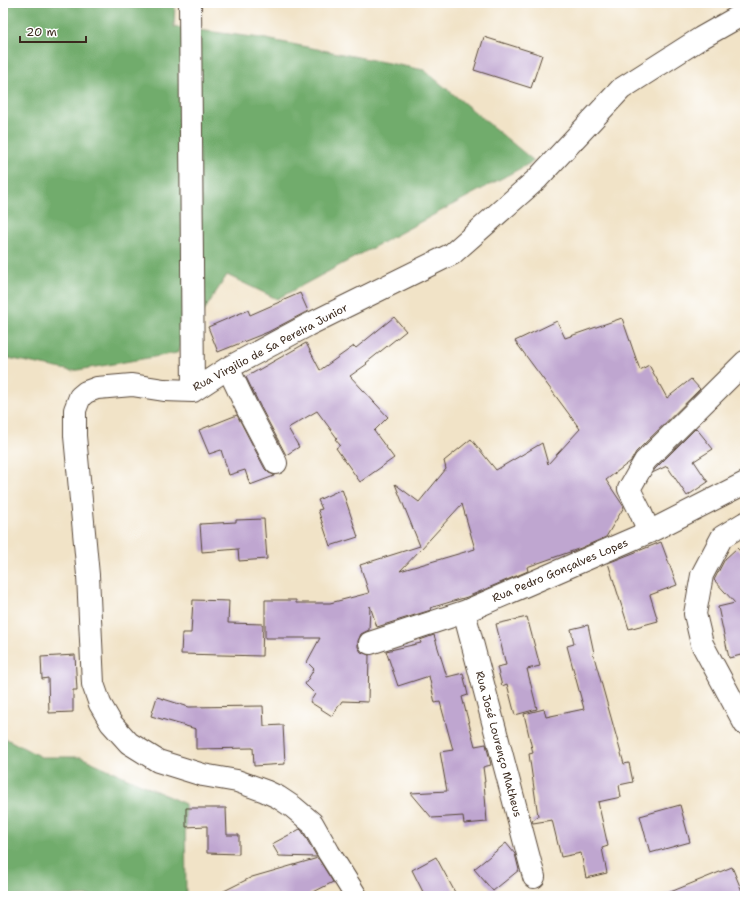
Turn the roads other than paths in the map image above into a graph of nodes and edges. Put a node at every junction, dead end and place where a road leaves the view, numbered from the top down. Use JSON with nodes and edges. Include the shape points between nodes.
{"nodes":[{"id":1,"x":190,"y":3,"type":"edge"},
{"id":2,"x":745,"y":13,"type":"edge"},
{"id":3,"x":745,"y":362,"type":"edge"},
{"id":4,"x":228,"y":368,"type":"junction"},
{"id":5,"x":193,"y":391,"type":"junction"},
{"id":6,"x":276,"y":463,"type":"dead end"},
{"id":7,"x":745,"y":483,"type":"edge"},
{"id":8,"x":745,"y":523,"type":"edge"},
{"id":9,"x":649,"y":532,"type":"junction"},
{"id":10,"x":464,"y":612,"type":"junction"},
{"id":11,"x":370,"y":643,"type":"dead end"},
{"id":12,"x":745,"y":724,"type":"edge"},
{"id":13,"x":534,"y":877,"type":"dead end"},
{"id":14,"x":356,"y":896,"type":"edge"}],
"edges":[{"from":1,"to":5,"type":"street"},
{"from":2,"to":4,"type":"street","name":"Rua Virgilio de Sa Pereira Junior","via":[[621,90],[537,179],[452,254],[308,325]]},
{"from":3,"to":9,"type":"street","via":[[645,460],[628,489]]},
{"from":4,"to":5,"type":"street","name":"Rua Virgilio de Sa Pereira Junior"},
{"from":4,"to":6,"type":"street"},
{"from":5,"to":14,"type":"street","name":"Rua Virgilio de Sa Pereira Junior","via":[[132,385],[97,388],[80,397],[75,410],[75,436],[88,575],[93,684],[100,704],[111,723],[129,743],[158,761],[203,775],[237,781],[278,797],[293,807],[312,823]]},
{"from":7,"to":9,"type":"street","name":"Rua Pedro Gonçalves Lopes"},
{"from":8,"to":12,"type":"street","via":[[722,537],[702,575],[695,614],[702,644]]},
{"from":9,"to":10,"type":"street","name":"Rua Pedro Gonçalves Lopes"},
{"from":10,"to":11,"type":"street","name":"Rua Pedro Gonçalves Lopes"},
{"from":10,"to":13,"type":"street","name":"Rua José Lourenço Matheus"}]}
